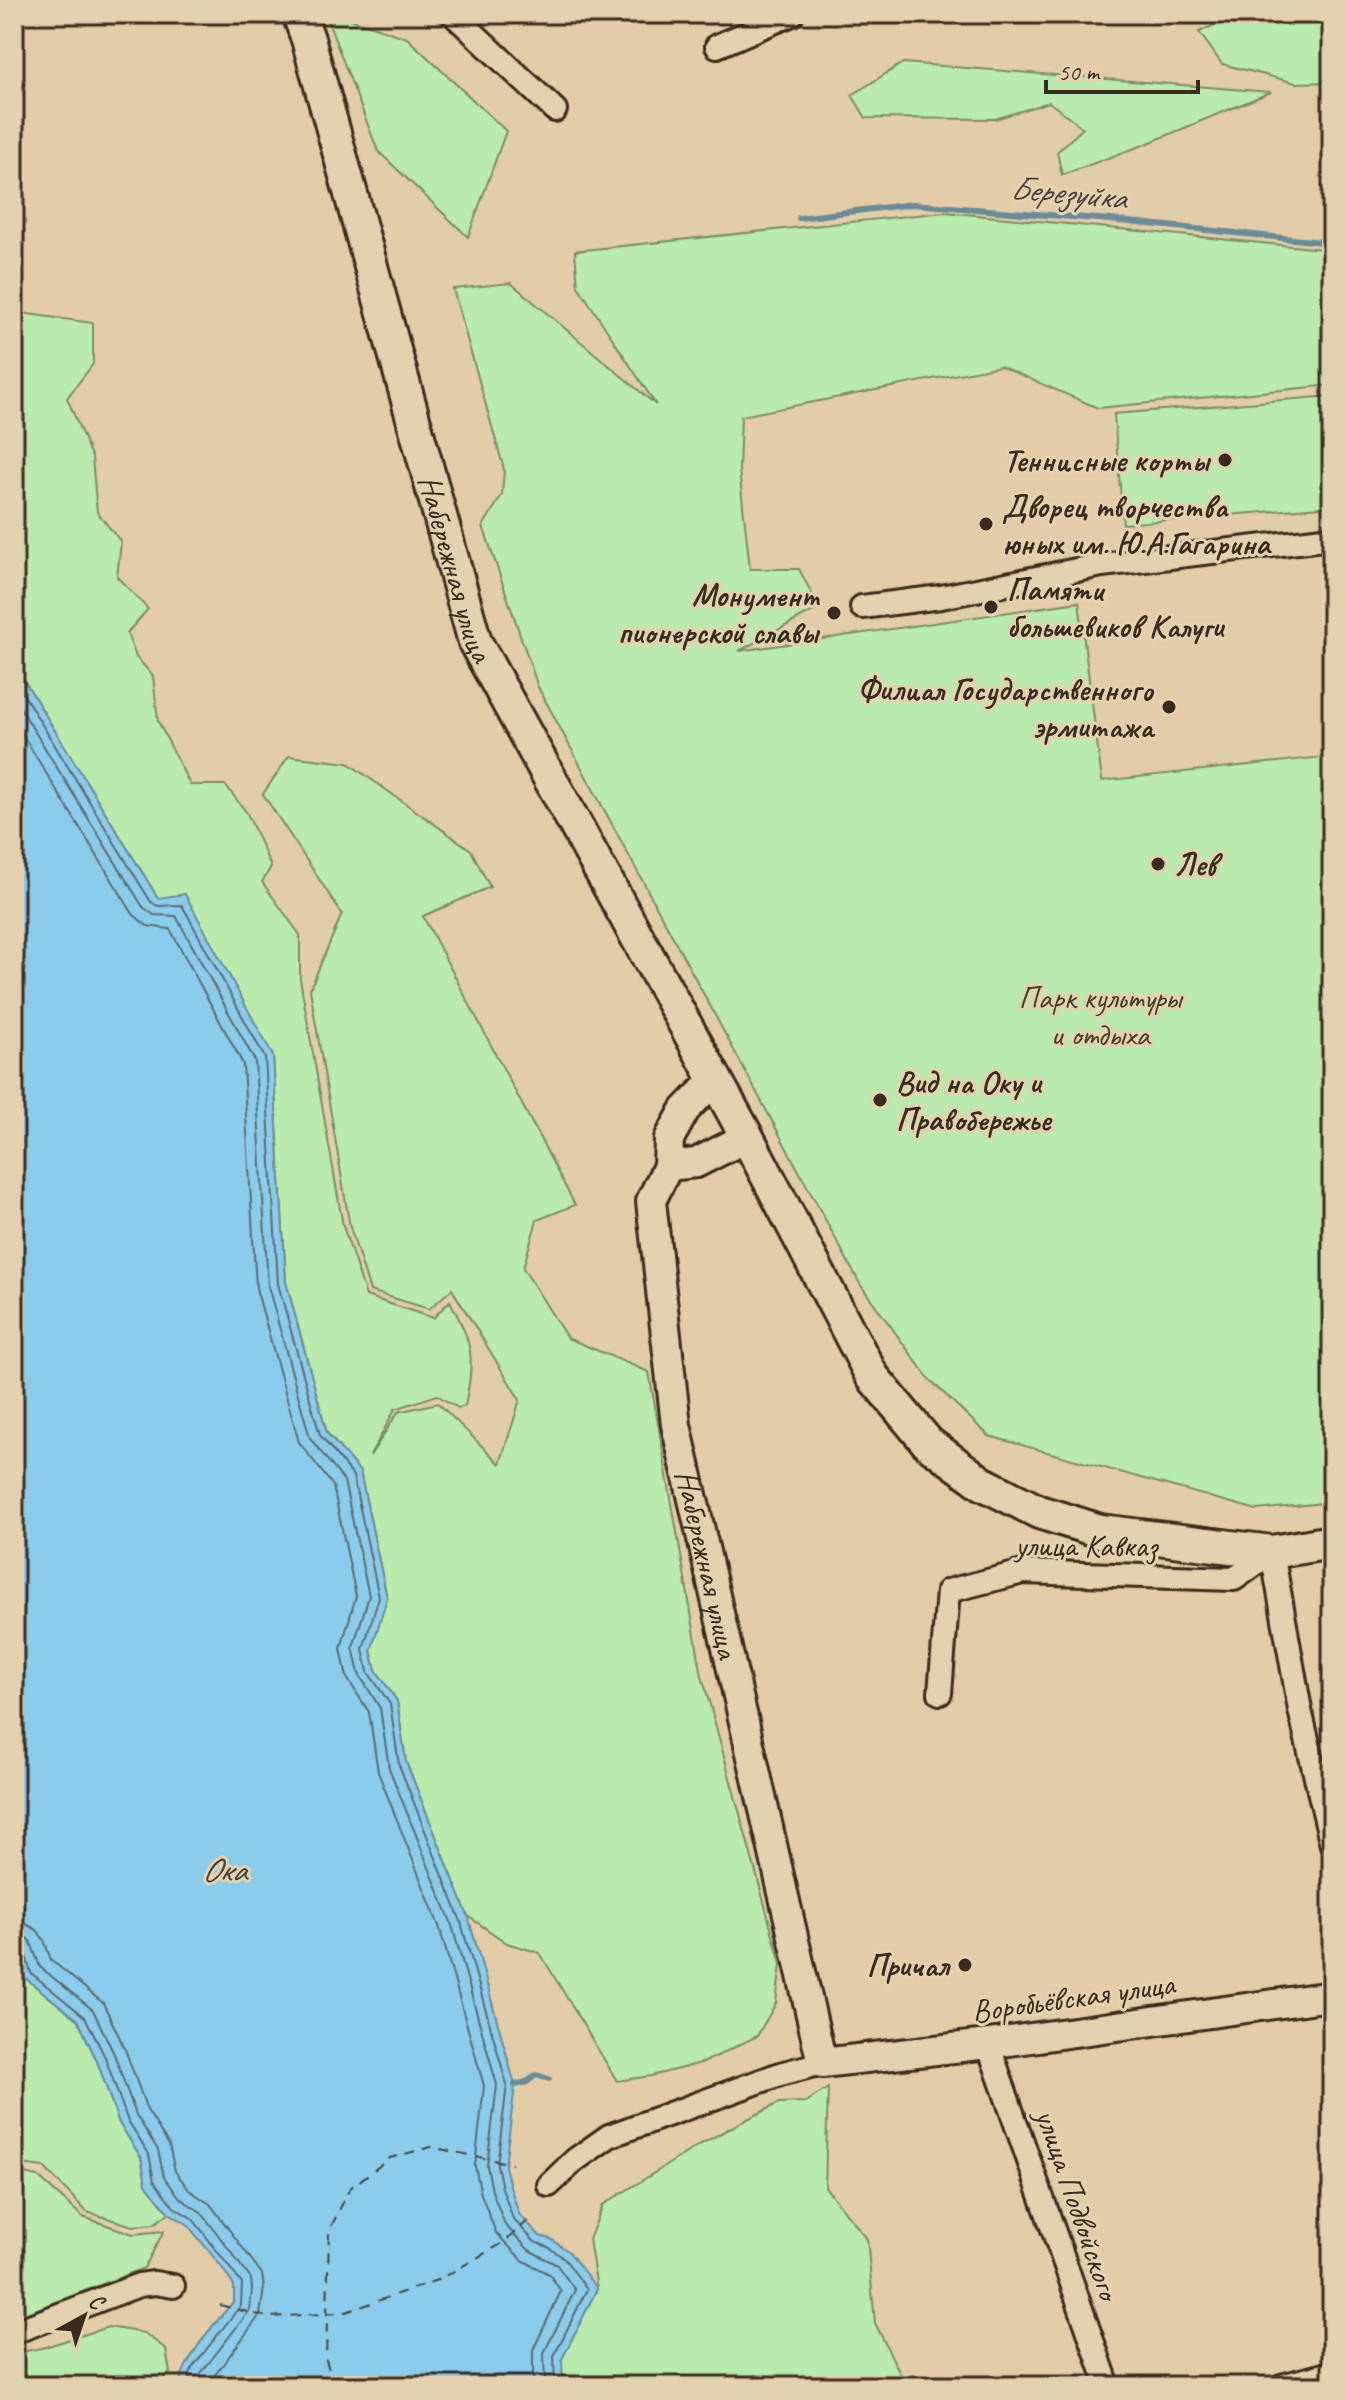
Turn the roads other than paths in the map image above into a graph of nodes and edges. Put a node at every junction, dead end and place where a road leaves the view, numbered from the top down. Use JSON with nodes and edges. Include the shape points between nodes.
{"nodes":[{"id":1,"x":299,"y":14,"type":"edge"},
{"id":2,"x":453,"y":14,"type":"edge"},
{"id":3,"x":792,"y":14,"type":"edge"},
{"id":4,"x":717,"y":46,"type":"dead end"},
{"id":5,"x":555,"y":110,"type":"dead end"},
{"id":6,"x":1332,"y":538,"type":"edge"},
{"id":7,"x":862,"y":607,"type":"dead end"},
{"id":8,"x":715,"y":1079,"type":"junction"},
{"id":9,"x":747,"y":1137,"type":"junction"},
{"id":10,"x":668,"y":1166,"type":"junction"},
{"id":11,"x":1332,"y":1542,"type":"edge"},
{"id":12,"x":1272,"y":1552,"type":"junction"},
{"id":13,"x":940,"y":1693,"type":"dead end"},
{"id":14,"x":1332,"y":1845,"type":"edge"},
{"id":15,"x":1332,"y":1996,"type":"edge"},
{"id":16,"x":988,"y":2044,"type":"junction"},
{"id":17,"x":822,"y":2063,"type":"junction"},
{"id":18,"x":549,"y":2185,"type":"dead end"},
{"id":19,"x":173,"y":2286,"type":"dead end"},
{"id":20,"x":14,"y":2332,"type":"edge"},
{"id":21,"x":1332,"y":2373,"type":"edge"},
{"id":22,"x":1108,"y":2386,"type":"edge"},
{"id":23,"x":1281,"y":2386,"type":"edge"}],
"edges":[{"from":1,"to":8,"type":"main road","name":"Набережная улица","via":[[475,642]]},
{"from":2,"to":5,"type":"street"},
{"from":3,"to":4,"type":"street"},
{"from":6,"to":7,"type":"street","via":[[1102,565]]},
{"from":8,"to":9,"type":"main road","name":"Набережная улица"},
{"from":8,"to":10,"type":"street","name":"Набережная улица","via":[[685,1110],[669,1139]]},
{"from":9,"to":10,"type":"street","via":[[696,1163]]},
{"from":9,"to":12,"type":"main road","name":"Набережная улица","via":[[872,1376],[928,1443],[982,1483],[1076,1524]]},
{"from":10,"to":17,"type":"street","name":"Набережная улица","via":[[651,1201],[676,1425]]},
{"from":11,"to":12,"type":"main road","name":"Набережная улица"},
{"from":12,"to":13,"type":"street","name":"улица Кавказ","via":[[1234,1579],[1023,1572],[948,1591]]},
{"from":12,"to":14,"type":"street","via":[[1300,1710]]},
{"from":15,"to":16,"type":"street","name":"Воробьёвская улица"},
{"from":16,"to":17,"type":"street","name":"Воробьёвская улица"},
{"from":16,"to":22,"type":"street","name":"улица Подвойского"},
{"from":17,"to":18,"type":"street","via":[[609,2136]]},
{"from":19,"to":20,"type":"street","via":[[139,2285]]},
{"from":21,"to":23,"type":"street"}]}
